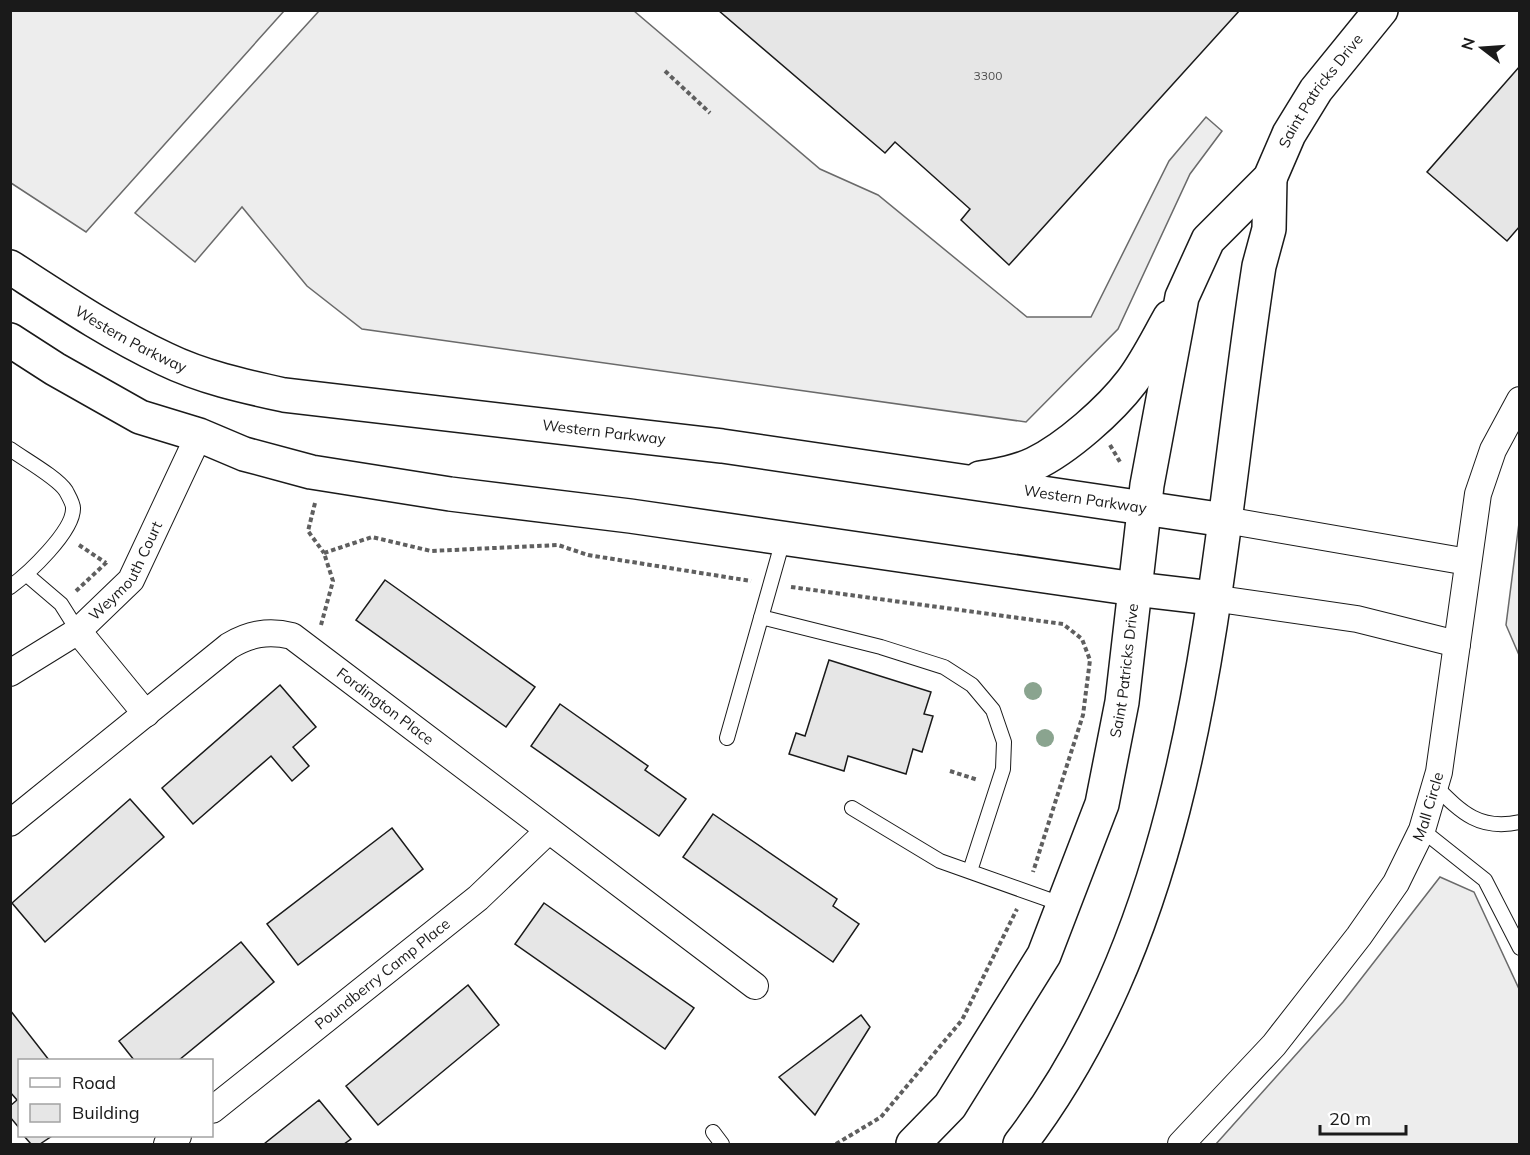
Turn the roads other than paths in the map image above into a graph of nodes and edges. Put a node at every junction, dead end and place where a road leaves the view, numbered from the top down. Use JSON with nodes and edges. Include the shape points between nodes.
{"nodes":[{"id":1,"x":1375,"y":12,"type":"edge"},
{"id":2,"x":1270,"y":178,"type":"junction"},
{"id":3,"x":10,"y":267,"type":"edge"},
{"id":4,"x":1182,"y":297,"type":"junction"},
{"id":5,"x":10,"y":340,"type":"edge"},
{"id":6,"x":1520,"y":400,"type":"edge"},
{"id":7,"x":199,"y":435,"type":"junction"},
{"id":8,"x":10,"y":449,"type":"edge"},
{"id":9,"x":957,"y":481,"type":"junction"},
{"id":10,"x":1144,"y":509,"type":"junction"},
{"id":11,"x":1225,"y":520,"type":"junction"},
{"id":12,"x":783,"y":540,"type":"junction"},
{"id":13,"x":1468,"y":562,"type":"junction"},
{"id":14,"x":27,"y":575,"type":"junction"},
{"id":15,"x":10,"y":586,"type":"edge"},
{"id":16,"x":1135,"y":589,"type":"junction"},
{"id":17,"x":1212,"y":598,"type":"junction"},
{"id":18,"x":761,"y":617,"type":"junction"},
{"id":19,"x":78,"y":631,"type":"junction"},
{"id":20,"x":1457,"y":644,"type":"junction"},
{"id":21,"x":10,"y":673,"type":"edge"},
{"id":22,"x":146,"y":714,"type":"junction"},
{"id":23,"x":727,"y":738,"type":"dead end"},
{"id":24,"x":1435,"y":786,"type":"junction"},
{"id":25,"x":852,"y":808,"type":"dead end"},
{"id":26,"x":1520,"y":822,"type":"edge"},
{"id":27,"x":10,"y":823,"type":"edge"},
{"id":28,"x":1422,"y":830,"type":"junction"},
{"id":29,"x":547,"y":832,"type":"junction"},
{"id":30,"x":970,"y":871,"type":"junction"},
{"id":31,"x":1064,"y":905,"type":"junction"},
{"id":32,"x":1520,"y":948,"type":"edge"},
{"id":33,"x":755,"y":986,"type":"dead end"},
{"id":34,"x":213,"y":1109,"type":"edge"},
{"id":35,"x":713,"y":1132,"type":"dead end"},
{"id":36,"x":722,"y":1144,"type":"edge"},
{"id":37,"x":913,"y":1144,"type":"edge"},
{"id":38,"x":1020,"y":1144,"type":"edge"},
{"id":39,"x":1181,"y":1144,"type":"edge"}],
"edges":[{"from":1,"to":2,"type":"main road","name":"Saint Patricks Drive","via":[[1316,90],[1289,134]]},
{"from":2,"to":4,"type":"main road","name":"Saint Patricks Drive","via":[[1208,240]]},
{"from":2,"to":11,"type":"main road","name":"Saint Patricks Drive","via":[[1269,229],[1252,309]]},
{"from":3,"to":9,"type":"main road","name":"Western Parkway","via":[[93,321],[166,360],[237,385],[355,406],[722,446]]},
{"from":4,"to":9,"type":"main road","via":[[1133,379],[1090,424],[1034,464]]},
{"from":4,"to":10,"type":"main road","name":"Saint Patricks Drive"},
{"from":5,"to":7,"type":"main road","via":[[140,417]]},
{"from":6,"to":13,"type":"street","name":"Mall Circle","via":[[1492,450],[1478,494]]},
{"from":7,"to":12,"type":"main road","via":[[244,454],[311,472]]},
{"from":7,"to":19,"type":"street","name":"Weymouth Court","via":[[131,580]]},
{"from":8,"to":14,"type":"lane","via":[[65,489],[73,507],[70,523]]},
{"from":9,"to":10,"type":"main road","name":"Western Parkway"},
{"from":10,"to":11,"type":"main road","name":"Western Parkway"},
{"from":10,"to":16,"type":"main road","name":"Saint Patricks Drive"},
{"from":11,"to":13,"type":"street"},
{"from":11,"to":17,"type":"main road","name":"Saint Patricks Drive"},
{"from":12,"to":16,"type":"main road"},
{"from":12,"to":18,"type":"lane"},
{"from":13,"to":20,"type":"street","name":"Mall Circle"},
{"from":14,"to":15,"type":"lane"},
{"from":14,"to":19,"type":"lane","via":[[61,604]]},
{"from":16,"to":17,"type":"main road"},
{"from":16,"to":31,"type":"main road","name":"Saint Patricks Drive","via":[[1122,702],[1102,804]]},
{"from":17,"to":20,"type":"street","via":[[1357,619]]},
{"from":17,"to":38,"type":"main road","name":"Saint Patricks Drive","via":[[1181,780],[1158,866],[1086,1042],[1055,1096]]},
{"from":18,"to":23,"type":"lane"},
{"from":18,"to":30,"type":"lane","via":[[944,667],[972,685],[993,710],[1004,742],[1003,769]]},
{"from":19,"to":21,"type":"street","name":"Weymouth Court"},
{"from":19,"to":22,"type":"street"},
{"from":20,"to":24,"type":"street","name":"Mall Circle"},
{"from":22,"to":27,"type":"street","name":"Fordington Place"},
{"from":22,"to":29,"type":"street","name":"Fordington Place","via":[[245,637],[279,633],[292,636]]},
{"from":24,"to":26,"type":"lane","via":[[1463,814],[1477,820],[1504,826]]},
{"from":24,"to":28,"type":"street","name":"Mall Circle"},
{"from":25,"to":30,"type":"lane","via":[[940,861]]},
{"from":28,"to":32,"type":"lane","via":[[1485,880]]},
{"from":28,"to":39,"type":"street","name":"Mall Circle","via":[[1396,883],[1350,949],[1274,1044]]},
{"from":29,"to":33,"type":"street","name":"Fordington Place"},
{"from":29,"to":34,"type":"street","name":"Poundberry Camp Place","via":[[478,898]]},
{"from":30,"to":31,"type":"lane"},
{"from":31,"to":37,"type":"main road","name":"Saint Patricks Drive","via":[[1044,955],[950,1106]]},
{"from":35,"to":36,"type":"lane"}]}
